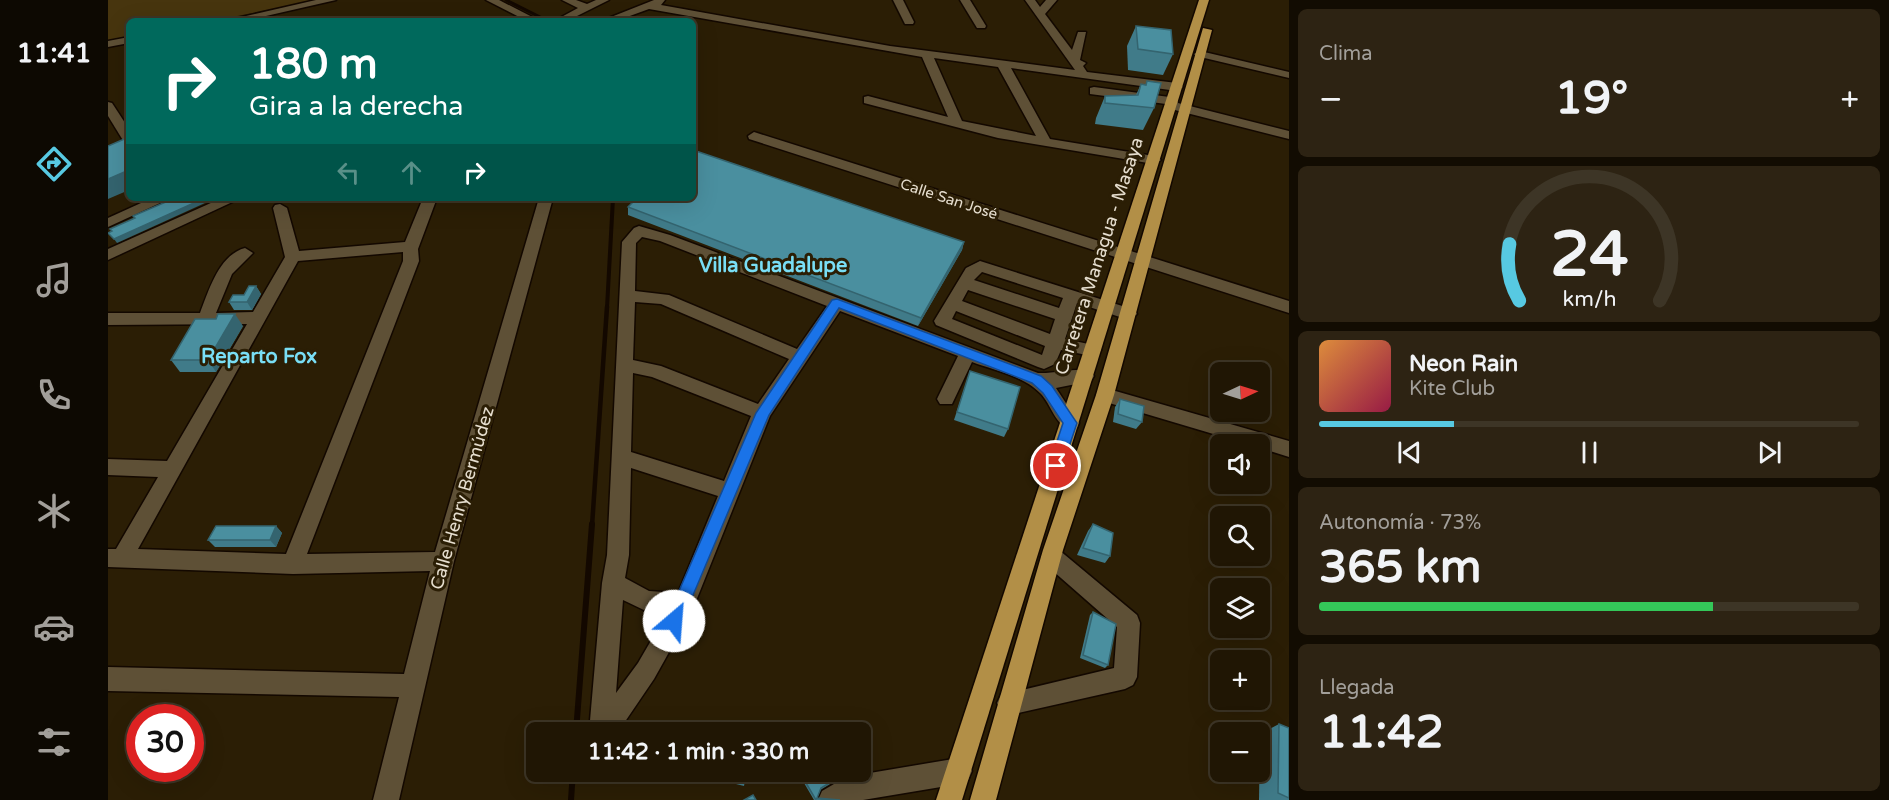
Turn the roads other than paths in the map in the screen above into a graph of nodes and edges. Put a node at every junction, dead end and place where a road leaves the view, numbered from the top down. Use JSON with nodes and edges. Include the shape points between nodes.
{"nodes":[{"id":1,"x":331,"y":0,"type":"edge"},
{"id":2,"x":490,"y":0,"type":"edge"},
{"id":3,"x":567,"y":0,"type":"edge"},
{"id":4,"x":604,"y":0,"type":"edge"},
{"id":5,"x":663,"y":0,"type":"edge"},
{"id":6,"x":898,"y":0,"type":"edge"},
{"id":7,"x":965,"y":0,"type":"edge"},
{"id":8,"x":1030,"y":0,"type":"edge"},
{"id":9,"x":1052,"y":0,"type":"edge"},
{"id":10,"x":1204,"y":0,"type":"edge"},
{"id":11,"x":1216,"y":0,"type":"edge"},
{"id":12,"x":651,"y":6,"type":"junction"},
{"id":13,"x":587,"y":8,"type":"junction"},
{"id":14,"x":1040,"y":14,"type":"junction"},
{"id":15,"x":244,"y":18,"type":"edge"},
{"id":16,"x":529,"y":18,"type":"edge"},
{"id":17,"x":565,"y":18,"type":"edge"},
{"id":18,"x":615,"y":18,"type":"edge"},
{"id":19,"x":909,"y":22,"type":"dead end"},
{"id":20,"x":981,"y":26,"type":"dead end"},
{"id":21,"x":1082,"y":34,"type":"dead end"},
{"id":22,"x":126,"y":41,"type":"edge"},
{"id":23,"x":108,"y":44,"type":"edge"},
{"id":24,"x":926,"y":53,"type":"junction"},
{"id":25,"x":1200,"y":54,"type":"junction"},
{"id":26,"x":1074,"y":62,"type":"junction"},
{"id":27,"x":1002,"y":63,"type":"junction"},
{"id":28,"x":1130,"y":72,"type":"dead end"},
{"id":29,"x":1084,"y":75,"type":"junction"},
{"id":30,"x":1289,"y":75,"type":"edge"},
{"id":31,"x":1177,"y":87,"type":"junction"},
{"id":32,"x":1094,"y":91,"type":"dead end"},
{"id":33,"x":868,"y":100,"type":"dead end"},
{"id":34,"x":1176,"y":105,"type":"junction"},
{"id":35,"x":109,"y":109,"type":"edge"},
{"id":36,"x":957,"y":124,"type":"junction"},
{"id":37,"x":126,"y":134,"type":"edge"},
{"id":38,"x":1289,"y":135,"type":"edge"},
{"id":39,"x":754,"y":136,"type":"dead end"},
{"id":40,"x":1046,"y":143,"type":"junction"},
{"id":41,"x":1154,"y":159,"type":"junction"},
{"id":42,"x":157,"y":201,"type":"edge"},
{"id":43,"x":227,"y":201,"type":"edge"},
{"id":44,"x":429,"y":201,"type":"edge"},
{"id":45,"x":545,"y":201,"type":"edge"},
{"id":46,"x":280,"y":208,"type":"dead end"},
{"id":47,"x":108,"y":223,"type":"edge"},
{"id":48,"x":410,"y":249,"type":"junction"},
{"id":49,"x":245,"y":253,"type":"dead end"},
{"id":50,"x":108,"y":255,"type":"edge"},
{"id":51,"x":1124,"y":255,"type":"junction"},
{"id":52,"x":293,"y":257,"type":"junction"},
{"id":53,"x":1144,"y":261,"type":"junction"},
{"id":54,"x":964,"y":282,"type":"junction"},
{"id":55,"x":1072,"y":294,"type":"junction"},
{"id":56,"x":628,"y":296,"type":"junction"},
{"id":57,"x":837,"y":303,"type":"junction"},
{"id":58,"x":952,"y":303,"type":"junction"},
{"id":59,"x":1289,"y":307,"type":"edge"},
{"id":60,"x":1107,"y":308,"type":"junction"},
{"id":61,"x":1129,"y":314,"type":"junction"},
{"id":62,"x":1064,"y":316,"type":"junction"},
{"id":63,"x":205,"y":318,"type":"junction"},
{"id":64,"x":260,"y":318,"type":"junction"},
{"id":65,"x":108,"y":319,"type":"edge"},
{"id":66,"x":1055,"y":343,"type":"junction"},
{"id":67,"x":1092,"y":350,"type":"junction"},
{"id":68,"x":968,"y":353,"type":"junction"},
{"id":69,"x":800,"y":357,"type":"junction"},
{"id":70,"x":626,"y":365,"type":"junction"},
{"id":71,"x":1085,"y":376,"type":"junction"},
{"id":72,"x":1037,"y":380,"type":"junction"},
{"id":73,"x":1105,"y":395,"type":"junction"},
{"id":74,"x":946,"y":399,"type":"dead end"},
{"id":75,"x":762,"y":413,"type":"junction"},
{"id":76,"x":1070,"y":423,"type":"junction"},
{"id":77,"x":1289,"y":449,"type":"edge"},
{"id":78,"x":621,"y":457,"type":"junction"},
{"id":79,"x":108,"y":467,"type":"edge"},
{"id":80,"x":172,"y":469,"type":"junction"},
{"id":81,"x":730,"y":491,"type":"junction"},
{"id":82,"x":1052,"y":556,"type":"junction"},
{"id":83,"x":115,"y":558,"type":"edge"},
{"id":84,"x":443,"y":561,"type":"junction"},
{"id":85,"x":293,"y":564,"type":"junction"},
{"id":86,"x":613,"y":583,"type":"junction"},
{"id":87,"x":684,"y":604,"type":"junction"},
{"id":88,"x":108,"y":680,"type":"edge"},
{"id":89,"x":413,"y":686,"type":"junction"},
{"id":90,"x":1009,"y":703,"type":"junction"},
{"id":91,"x":603,"y":722,"type":"edge"},
{"id":92,"x":609,"y":722,"type":"edge"},
{"id":93,"x":959,"y":771,"type":"junction"},
{"id":94,"x":386,"y":800,"type":"edge"},
{"id":95,"x":831,"y":800,"type":"edge"},
{"id":96,"x":948,"y":800,"type":"edge"},
{"id":97,"x":983,"y":800,"type":"edge"}],
"edges":[{"from":1,"to":15,"type":"street"},
{"from":2,"to":16,"type":"street"},
{"from":3,"to":13,"type":"street"},
{"from":4,"to":13,"type":"street"},
{"from":5,"to":12,"type":"street"},
{"from":6,"to":19,"type":"street"},
{"from":7,"to":20,"type":"street"},
{"from":8,"to":14,"type":"street"},
{"from":9,"to":14,"type":"street"},
{"from":10,"to":31,"type":"highway","name":"Carretera Managua - Masaya"},
{"from":11,"to":25,"type":"highway","name":"Carretera Managua - Masaya"},
{"from":12,"to":18,"type":"street"},
{"from":12,"to":24,"type":"street"},
{"from":13,"to":17,"type":"street"},
{"from":14,"to":26,"type":"street"},
{"from":21,"to":26,"type":"street"},
{"from":22,"to":23,"type":"street"},
{"from":24,"to":27,"type":"street"},
{"from":24,"to":36,"type":"street"},
{"from":25,"to":30,"type":"street"},
{"from":25,"to":34,"type":"highway","name":"Carretera Managua - Masaya"},
{"from":26,"to":28,"type":"street"},
{"from":26,"to":29,"type":"street"},
{"from":27,"to":29,"type":"street"},
{"from":27,"to":40,"type":"street"},
{"from":29,"to":31,"type":"street"},
{"from":31,"to":34,"type":"highway","name":"Carretera Managua - Masaya"},
{"from":32,"to":34,"type":"street"},
{"from":33,"to":36,"type":"street"},
{"from":34,"to":38,"type":"street"},
{"from":34,"to":41,"type":"highway","name":"Carretera Managua - Masaya"},
{"from":34,"to":53,"type":"highway","name":"Carretera Managua - Masaya"},
{"from":35,"to":37,"type":"street"},
{"from":36,"to":40,"type":"street"},
{"from":39,"to":51,"type":"street","name":"Calle San José"},
{"from":40,"to":41,"type":"street"},
{"from":41,"to":51,"type":"highway","name":"Carretera Managua - Masaya"},
{"from":42,"to":47,"type":"street"},
{"from":43,"to":50,"type":"street"},
{"from":44,"to":48,"type":"street"},
{"from":45,"to":84,"type":"street","name":"Calle Henry Bermúdez"},
{"from":46,"to":52,"type":"street"},
{"from":48,"to":52,"type":"street","via":[[402,246]]},
{"from":48,"to":85,"type":"street","via":[[411,261]]},
{"from":49,"to":63,"type":"street","via":[[228,268]]},
{"from":51,"to":53,"type":"street","name":"Calle San José"},
{"from":51,"to":60,"type":"highway","name":"Carretera Managua - Masaya"},
{"from":52,"to":64,"type":"street"},
{"from":53,"to":59,"type":"street","name":"Calle San José"},
{"from":53,"to":61,"type":"highway","name":"Carretera Managua - Masaya"},
{"from":54,"to":55,"type":"street","via":[[975,269],[987,267]]},
{"from":54,"to":58,"type":"street"},
{"from":54,"to":62,"type":"street"},
{"from":55,"to":60,"type":"street"},
{"from":55,"to":62,"type":"street"},
{"from":56,"to":57,"type":"street","via":[[629,242],[639,231],[665,237]]},
{"from":56,"to":69,"type":"street","via":[[663,299]]},
{"from":56,"to":70,"type":"street"},
{"from":57,"to":68,"type":"street"},
{"from":57,"to":69,"type":"street"},
{"from":58,"to":66,"type":"street"},
{"from":58,"to":66,"type":"street","via":[[942,318],[946,325],[1037,361],[1049,360]]},
{"from":60,"to":61,"type":"street"},
{"from":60,"to":67,"type":"highway","name":"Carretera Managua - Masaya"},
{"from":61,"to":73,"type":"highway","name":"Carretera Managua - Masaya"},
{"from":62,"to":66,"type":"street"},
{"from":63,"to":64,"type":"street"},
{"from":63,"to":65,"type":"street"},
{"from":64,"to":80,"type":"street"},
{"from":66,"to":67,"type":"street"},
{"from":67,"to":71,"type":"highway","name":"Carretera Managua - Masaya"},
{"from":68,"to":72,"type":"street"},
{"from":68,"to":74,"type":"street"},
{"from":69,"to":75,"type":"street"},
{"from":70,"to":75,"type":"street","via":[[655,371]]},
{"from":70,"to":78,"type":"street"},
{"from":71,"to":72,"type":"street"},
{"from":71,"to":76,"type":"highway","name":"Carretera Managua - Masaya"},
{"from":72,"to":76,"type":"street","via":[[1048,389]]},
{"from":73,"to":77,"type":"street"},
{"from":73,"to":82,"type":"highway","name":"Carretera Managua - Masaya"},
{"from":75,"to":81,"type":"street"},
{"from":76,"to":93,"type":"highway","name":"Carretera Managua - Masaya"},
{"from":78,"to":81,"type":"street"},
{"from":78,"to":86,"type":"street","via":[[618,555]]},
{"from":79,"to":80,"type":"street"},
{"from":80,"to":83,"type":"street"},
{"from":81,"to":87,"type":"street"},
{"from":82,"to":90,"type":"highway","name":"Carretera Managua - Masaya"},
{"from":82,"to":90,"type":"street","via":[[1129,623],[1125,678]]},
{"from":83,"to":85,"type":"street"},
{"from":84,"to":85,"type":"street"},
{"from":84,"to":89,"type":"street","name":"Calle Henry Bermúdez"},
{"from":86,"to":87,"type":"street","via":[[646,601]]},
{"from":86,"to":91,"type":"street"},
{"from":87,"to":92,"type":"street","via":[[646,671]]},
{"from":88,"to":89,"type":"street"},
{"from":89,"to":94,"type":"street","name":"Calle Henry Bermúdez"},
{"from":90,"to":97,"type":"highway","name":"Carretera Managua - Masaya"},
{"from":93,"to":95,"type":"street","via":[[846,790]]},
{"from":93,"to":96,"type":"highway","name":"Carretera Managua - Masaya"}]}
